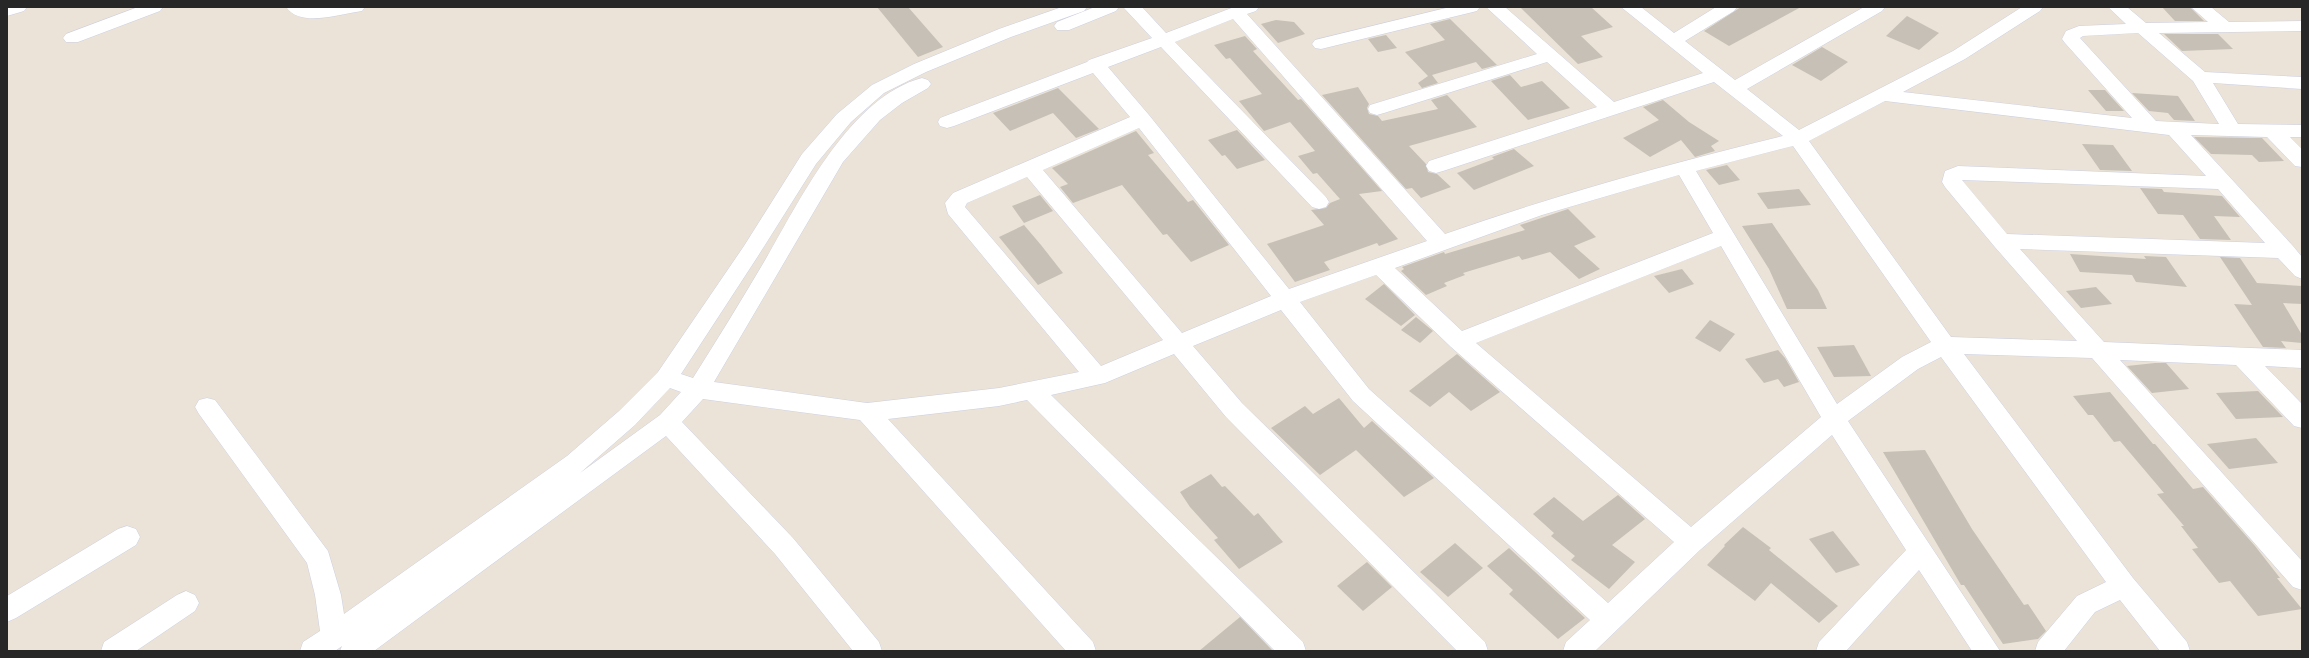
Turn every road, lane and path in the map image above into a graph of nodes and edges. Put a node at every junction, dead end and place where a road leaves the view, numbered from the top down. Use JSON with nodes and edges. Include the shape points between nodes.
{"nodes":[{"id":1,"x":18,"y":7,"type":"edge"},
{"id":2,"x":154,"y":7,"type":"edge"},
{"id":3,"x":295,"y":7,"type":"edge"},
{"id":4,"x":356,"y":7,"type":"edge"},
{"id":5,"x":1110,"y":7,"type":"edge"},
{"id":6,"x":1132,"y":7,"type":"edge"},
{"id":7,"x":1471,"y":7,"type":"edge"},
{"id":8,"x":1495,"y":7,"type":"edge"},
{"id":9,"x":1630,"y":7,"type":"edge"},
{"id":10,"x":1728,"y":7,"type":"edge"},
{"id":11,"x":1876,"y":7,"type":"edge"},
{"id":12,"x":2034,"y":7,"type":"edge"},
{"id":13,"x":2117,"y":7,"type":"edge"},
{"id":14,"x":2200,"y":7,"type":"edge"},
{"id":15,"x":1079,"y":9,"type":"edge"},
{"id":16,"x":1244,"y":10,"type":"edge"},
{"id":17,"x":7,"y":11,"type":"edge"},
{"id":18,"x":2302,"y":26,"type":"edge"},
{"id":19,"x":2225,"y":27,"type":"junction"},
{"id":20,"x":2142,"y":28,"type":"junction"},
{"id":21,"x":72,"y":38,"type":"dead end"},
{"id":22,"x":1165,"y":39,"type":"junction"},
{"id":23,"x":1673,"y":41,"type":"junction"},
{"id":24,"x":1321,"y":44,"type":"dead end"},
{"id":25,"x":1551,"y":56,"type":"junction"},
{"id":26,"x":1094,"y":64,"type":"junction"},
{"id":27,"x":1716,"y":75,"type":"junction"},
{"id":28,"x":2200,"y":77,"type":"junction"},
{"id":29,"x":2302,"y":83,"type":"edge"},
{"id":30,"x":1734,"y":89,"type":"junction"},
{"id":31,"x":1882,"y":95,"type":"junction"},
{"id":32,"x":1609,"y":108,"type":"junction"},
{"id":33,"x":1377,"y":110,"type":"dead end"},
{"id":34,"x":1142,"y":119,"type":"junction"},
{"id":35,"x":947,"y":122,"type":"dead end"},
{"id":36,"x":2150,"y":126,"type":"junction"},
{"id":37,"x":2175,"y":129,"type":"junction"},
{"id":38,"x":2232,"y":130,"type":"junction"},
{"id":39,"x":2272,"y":130,"type":"junction"},
{"id":40,"x":2302,"y":131,"type":"edge"},
{"id":41,"x":1798,"y":139,"type":"junction"},
{"id":42,"x":2302,"y":161,"type":"edge"},
{"id":43,"x":1436,"y":166,"type":"dead end"},
{"id":44,"x":1030,"y":167,"type":"junction"},
{"id":45,"x":1684,"y":167,"type":"junction"},
{"id":46,"x":2224,"y":183,"type":"junction"},
{"id":47,"x":1319,"y":202,"type":"dead end"},
{"id":48,"x":1726,"y":236,"type":"junction"},
{"id":49,"x":2001,"y":241,"type":"junction"},
{"id":50,"x":1441,"y":243,"type":"junction"},
{"id":51,"x":2286,"y":251,"type":"junction"},
{"id":52,"x":1379,"y":265,"type":"junction"},
{"id":53,"x":2302,"y":271,"type":"edge"},
{"id":54,"x":1285,"y":299,"type":"junction"},
{"id":55,"x":1459,"y":341,"type":"junction"},
{"id":56,"x":1180,"y":344,"type":"junction"},
{"id":57,"x":1945,"y":346,"type":"junction"},
{"id":58,"x":2098,"y":350,"type":"junction"},
{"id":59,"x":2241,"y":356,"type":"junction"},
{"id":60,"x":2302,"y":359,"type":"edge"},
{"id":61,"x":1097,"y":377,"type":"junction"},
{"id":62,"x":666,"y":378,"type":"junction"},
{"id":63,"x":698,"y":389,"type":"junction"},
{"id":64,"x":1031,"y":390,"type":"junction"},
{"id":65,"x":207,"y":407,"type":"dead end"},
{"id":66,"x":867,"y":412,"type":"junction"},
{"id":67,"x":1834,"y":419,"type":"junction"},
{"id":68,"x":2302,"y":420,"type":"edge"},
{"id":69,"x":668,"y":422,"type":"junction"},
{"id":70,"x":126,"y":537,"type":"dead end"},
{"id":71,"x":1691,"y":542,"type":"junction"},
{"id":72,"x":1920,"y":552,"type":"junction"},
{"id":73,"x":2302,"y":579,"type":"edge"},
{"id":74,"x":2124,"y":586,"type":"junction"},
{"id":75,"x":186,"y":604,"type":"dead end"},
{"id":76,"x":7,"y":610,"type":"edge"},
{"id":77,"x":1608,"y":620,"type":"junction"},
{"id":78,"x":344,"y":643,"type":"edge"},
{"id":79,"x":114,"y":651,"type":"edge"},
{"id":80,"x":313,"y":651,"type":"edge"},
{"id":81,"x":869,"y":651,"type":"edge"},
{"id":82,"x":1082,"y":651,"type":"edge"},
{"id":83,"x":1293,"y":651,"type":"edge"},
{"id":84,"x":1475,"y":651,"type":"edge"},
{"id":85,"x":1576,"y":651,"type":"edge"},
{"id":86,"x":1828,"y":651,"type":"edge"},
{"id":87,"x":1987,"y":651,"type":"edge"},
{"id":88,"x":2048,"y":651,"type":"edge"},
{"id":89,"x":2177,"y":651,"type":"edge"}],
"edges":[{"from":1,"to":17,"type":"street"},
{"from":2,"to":21,"type":"street"},
{"from":3,"to":4,"type":"street","via":[[306,13]]},
{"from":5,"to":15,"type":"street"},
{"from":6,"to":22,"type":"street"},
{"from":7,"to":24,"type":"street"},
{"from":8,"to":25,"type":"street"},
{"from":9,"to":23,"type":"street"},
{"from":10,"to":23,"type":"street"},
{"from":11,"to":30,"type":"street"},
{"from":12,"to":31,"type":"street","via":[[1959,55]]},
{"from":13,"to":20,"type":"street"},
{"from":14,"to":19,"type":"street"},
{"from":15,"to":62,"type":"street","via":[[1005,33],[920,68],[878,89],[844,118],[809,159]]},
{"from":15,"to":63,"type":"street","via":[[904,92],[874,113],[840,150]]},
{"from":16,"to":22,"type":"street"},
{"from":16,"to":50,"type":"street"},
{"from":18,"to":19,"type":"street"},
{"from":19,"to":20,"type":"street"},
{"from":20,"to":28,"type":"street"},
{"from":20,"to":36,"type":"street","via":[[2079,32],[2072,35],[2071,39]]},
{"from":22,"to":26,"type":"street"},
{"from":22,"to":47,"type":"street"},
{"from":23,"to":27,"type":"street"},
{"from":25,"to":32,"type":"street"},
{"from":25,"to":33,"type":"street"},
{"from":26,"to":34,"type":"street"},
{"from":26,"to":35,"type":"street"},
{"from":27,"to":30,"type":"street"},
{"from":27,"to":32,"type":"street"},
{"from":28,"to":29,"type":"street"},
{"from":28,"to":38,"type":"street"},
{"from":30,"to":41,"type":"street"},
{"from":31,"to":36,"type":"street"},
{"from":31,"to":41,"type":"street"},
{"from":32,"to":43,"type":"street"},
{"from":34,"to":44,"type":"street"},
{"from":34,"to":54,"type":"street"},
{"from":36,"to":37,"type":"street"},
{"from":37,"to":38,"type":"street"},
{"from":37,"to":46,"type":"street"},
{"from":38,"to":39,"type":"street"},
{"from":39,"to":40,"type":"street"},
{"from":39,"to":42,"type":"street"},
{"from":41,"to":45,"type":"street"},
{"from":41,"to":57,"type":"street"},
{"from":44,"to":56,"type":"street"},
{"from":44,"to":61,"type":"street","via":[[960,198],[955,203],[955,209]]},
{"from":45,"to":48,"type":"street"},
{"from":45,"to":50,"type":"street","via":[[1535,210]]},
{"from":46,"to":49,"type":"street","via":[[1958,173],[1952,176],[1952,182]]},
{"from":46,"to":51,"type":"street"},
{"from":48,"to":55,"type":"street"},
{"from":48,"to":67,"type":"street"},
{"from":49,"to":51,"type":"street"},
{"from":49,"to":58,"type":"street"},
{"from":50,"to":52,"type":"street"},
{"from":51,"to":53,"type":"street"},
{"from":52,"to":54,"type":"street"},
{"from":52,"to":55,"type":"street"},
{"from":54,"to":56,"type":"street"},
{"from":54,"to":77,"type":"street","via":[[1360,395]]},
{"from":55,"to":71,"type":"street"},
{"from":56,"to":61,"type":"street"},
{"from":56,"to":84,"type":"street","via":[[1234,410]]},
{"from":57,"to":58,"type":"street"},
{"from":57,"to":67,"type":"street","via":[[1910,363]]},
{"from":57,"to":74,"type":"street"},
{"from":58,"to":59,"type":"street"},
{"from":58,"to":73,"type":"street"},
{"from":59,"to":60,"type":"street"},
{"from":59,"to":68,"type":"street"},
{"from":61,"to":64,"type":"street"},
{"from":62,"to":63,"type":"street"},
{"from":62,"to":78,"type":"street","via":[[627,418],[575,463]]},
{"from":63,"to":66,"type":"street"},
{"from":63,"to":69,"type":"street"},
{"from":64,"to":66,"type":"street","via":[[999,397]]},
{"from":64,"to":83,"type":"street"},
{"from":65,"to":78,"type":"street","via":[[319,559]]},
{"from":66,"to":82,"type":"street"},
{"from":67,"to":71,"type":"street"},
{"from":67,"to":72,"type":"street"},
{"from":69,"to":78,"type":"street"},
{"from":69,"to":81,"type":"street","via":[[784,546]]},
{"from":70,"to":76,"type":"street"},
{"from":71,"to":77,"type":"street"},
{"from":72,"to":86,"type":"street"},
{"from":72,"to":87,"type":"street"},
{"from":74,"to":88,"type":"street","via":[[2086,604]]},
{"from":74,"to":89,"type":"street"},
{"from":75,"to":79,"type":"street"},
{"from":77,"to":85,"type":"street"},
{"from":78,"to":80,"type":"street"}]}
